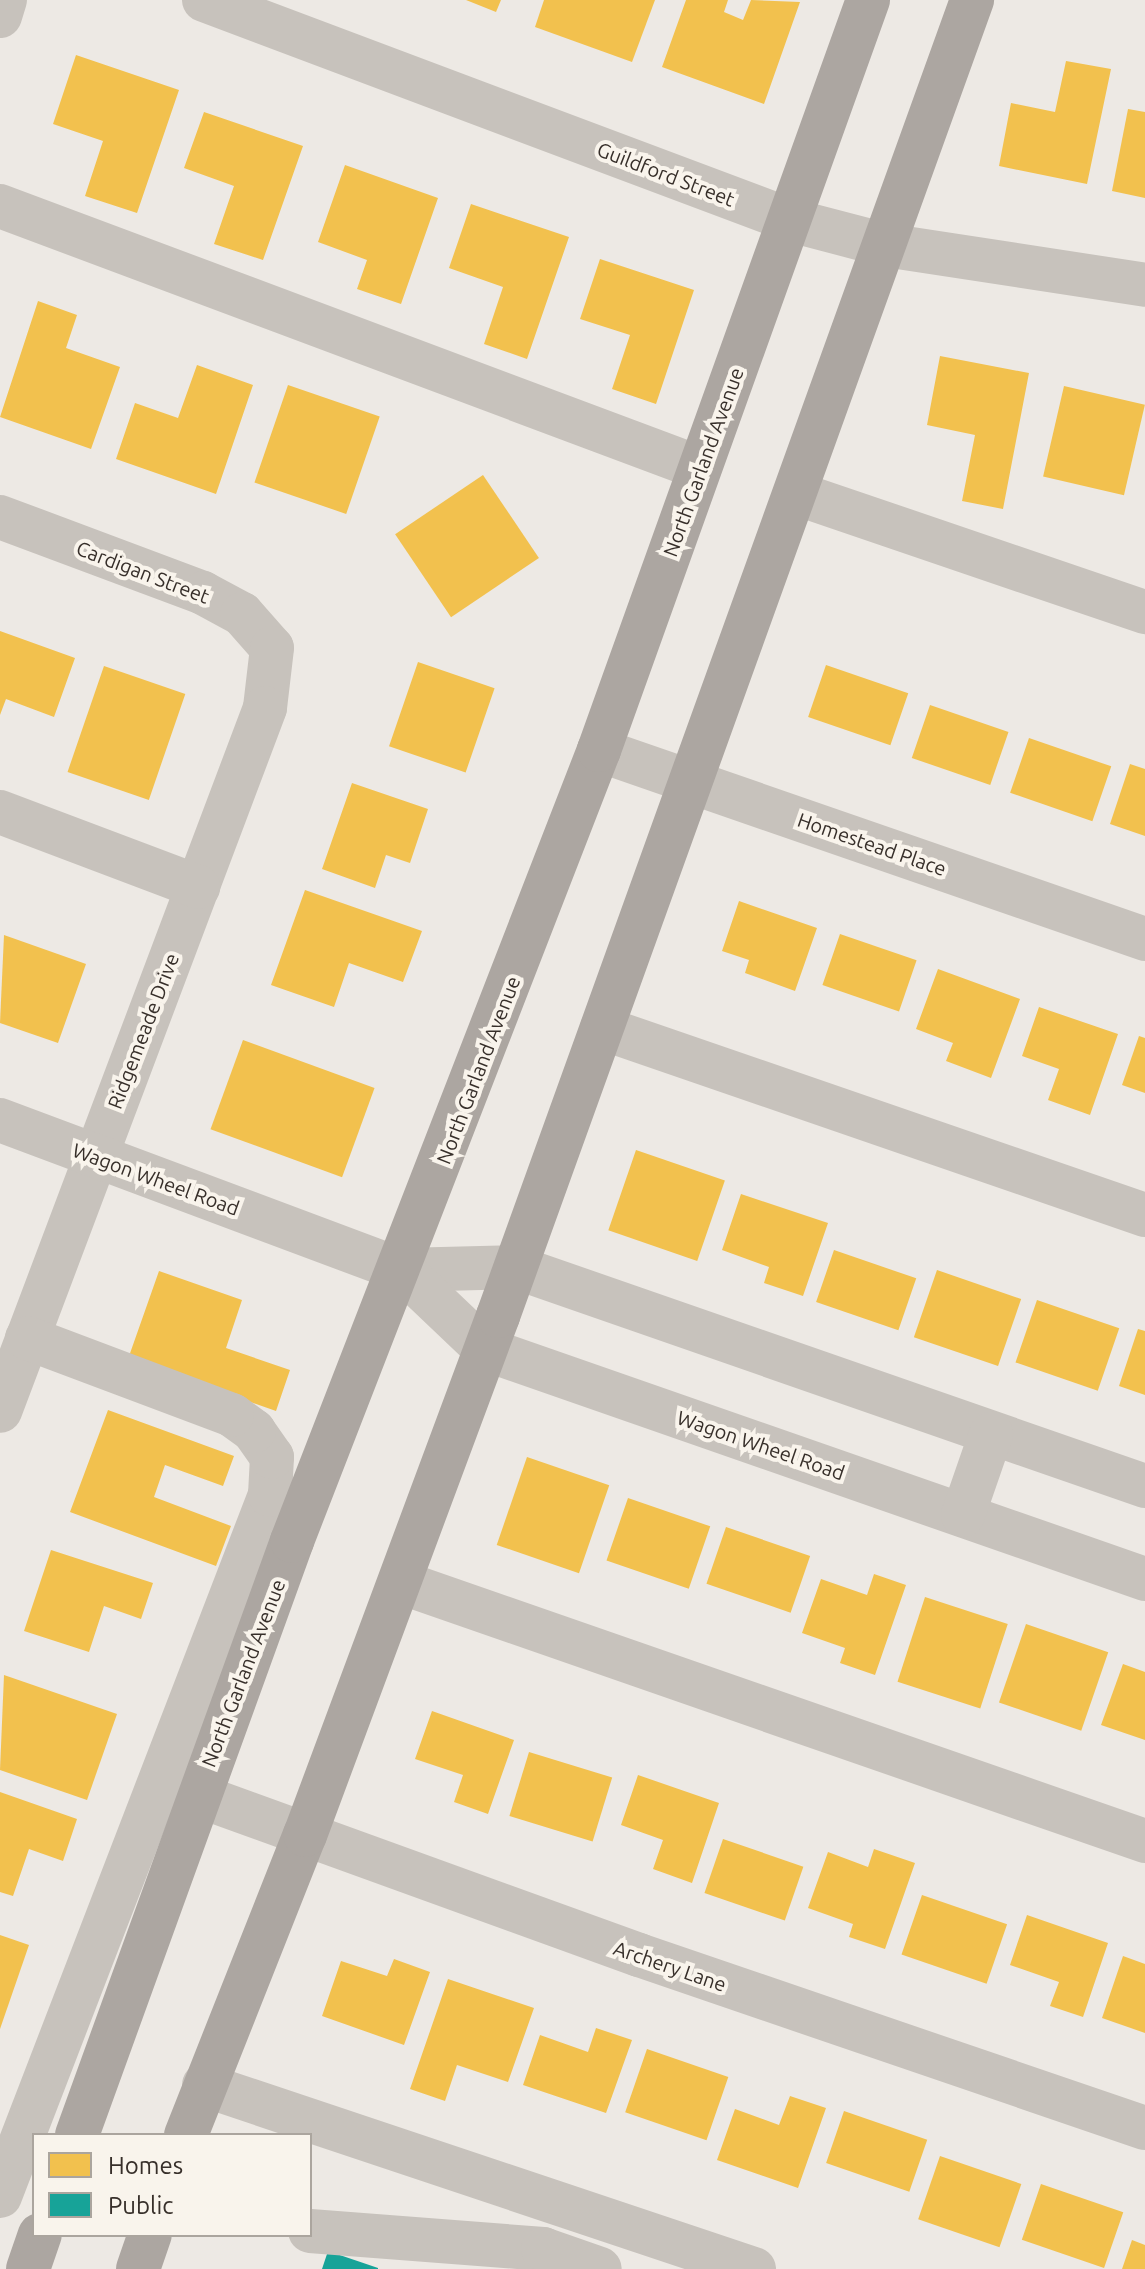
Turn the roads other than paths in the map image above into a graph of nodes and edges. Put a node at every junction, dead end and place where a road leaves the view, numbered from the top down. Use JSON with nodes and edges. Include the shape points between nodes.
{"nodes":[{"id":1,"x":5,"y":0,"type":"edge"},
{"id":2,"x":204,"y":0,"type":"edge"},
{"id":3,"x":868,"y":0,"type":"edge"},
{"id":4,"x":972,"y":0,"type":"edge"},
{"id":5,"x":0,"y":16,"type":"edge"},
{"id":6,"x":0,"y":206,"type":"edge"},
{"id":7,"x":790,"y":220,"type":"junction"},
{"id":8,"x":885,"y":245,"type":"junction"},
{"id":9,"x":1145,"y":285,"type":"edge"},
{"id":10,"x":700,"y":468,"type":"junction"},
{"id":11,"x":798,"y":494,"type":"junction"},
{"id":12,"x":0,"y":517,"type":"edge"},
{"id":13,"x":1145,"y":612,"type":"edge"},
{"id":14,"x":272,"y":648,"type":"joint"},
{"id":15,"x":599,"y":750,"type":"junction"},
{"id":16,"x":694,"y":782,"type":"junction"},
{"id":17,"x":0,"y":812,"type":"edge"},
{"id":18,"x":198,"y":887,"type":"junction"},
{"id":19,"x":1145,"y":939,"type":"edge"},
{"id":20,"x":602,"y":1028,"type":"junction"},
{"id":21,"x":0,"y":1120,"type":"edge"},
{"id":22,"x":96,"y":1156,"type":"junction"},
{"id":23,"x":1145,"y":1215,"type":"edge"},
{"id":24,"x":515,"y":1267,"type":"junction"},
{"id":25,"x":402,"y":1270,"type":"junction"},
{"id":26,"x":27,"y":1338,"type":"junction"},
{"id":27,"x":485,"y":1349,"type":"junction"},
{"id":28,"x":0,"y":1411,"type":"edge"},
{"id":29,"x":991,"y":1434,"type":"junction"},
{"id":30,"x":1145,"y":1486,"type":"edge"},
{"id":31,"x":963,"y":1515,"type":"junction"},
{"id":32,"x":1145,"y":1579,"type":"edge"},
{"id":33,"x":400,"y":1582,"type":"junction"},
{"id":34,"x":197,"y":1795,"type":"junction"},
{"id":35,"x":305,"y":1835,"type":"junction"},
{"id":36,"x":1145,"y":1841,"type":"edge"},
{"id":37,"x":204,"y":2085,"type":"junction"},
{"id":38,"x":1145,"y":2128,"type":"edge"},
{"id":39,"x":78,"y":2133,"type":"edge"},
{"id":40,"x":187,"y":2133,"type":"edge"},
{"id":41,"x":0,"y":2196,"type":"edge"},
{"id":42,"x":312,"y":2231,"type":"edge"},
{"id":43,"x":41,"y":2237,"type":"edge"},
{"id":44,"x":42,"y":2237,"type":"edge"},
{"id":45,"x":149,"y":2237,"type":"edge"},
{"id":46,"x":28,"y":2269,"type":"edge"},
{"id":47,"x":41,"y":2269,"type":"edge"},
{"id":48,"x":138,"y":2269,"type":"edge"},
{"id":49,"x":600,"y":2269,"type":"edge"},
{"id":50,"x":754,"y":2269,"type":"edge"}],
"edges":[{"from":1,"to":5,"type":"street"},
{"from":2,"to":7,"type":"street","name":"Guildford Street"},
{"from":3,"to":7,"type":"main road","name":"North Garland Avenue"},
{"from":4,"to":8,"type":"main road"},
{"from":6,"to":10,"type":"street"},
{"from":7,"to":8,"type":"street","name":"Guildford Street"},
{"from":7,"to":10,"type":"main road","name":"North Garland Avenue"},
{"from":8,"to":9,"type":"street","name":"Guildford Street"},
{"from":8,"to":11,"type":"main road"},
{"from":10,"to":15,"type":"main road","name":"North Garland Avenue"},
{"from":11,"to":13,"type":"street"},
{"from":11,"to":16,"type":"main road"},
{"from":12,"to":14,"type":"street","name":"Cardigan Street","via":[[203,593],[242,614]]},
{"from":14,"to":18,"type":"street","name":"Ridgemeade Drive","via":[[265,708]]},
{"from":15,"to":16,"type":"street","name":"Homestead Place"},
{"from":15,"to":25,"type":"main road","name":"North Garland Avenue"},
{"from":16,"to":19,"type":"street","name":"Homestead Place"},
{"from":16,"to":20,"type":"main road"},
{"from":17,"to":18,"type":"street"},
{"from":18,"to":22,"type":"street","name":"Ridgemeade Drive"},
{"from":20,"to":23,"type":"street"},
{"from":20,"to":24,"type":"main road"},
{"from":21,"to":22,"type":"street","name":"Wagon Wheel Road"},
{"from":22,"to":25,"type":"street","name":"Wagon Wheel Road"},
{"from":22,"to":26,"type":"street","name":"Ridgemeade Drive"},
{"from":24,"to":25,"type":"street","name":"Wagon Wheel Road"},
{"from":24,"to":27,"type":"main road"},
{"from":24,"to":29,"type":"street","name":"Wagon Wheel Road"},
{"from":25,"to":27,"type":"street","name":"Wagon Wheel Road"},
{"from":25,"to":34,"type":"main road","name":"North Garland Avenue"},
{"from":26,"to":28,"type":"street","name":"Ridgemeade Drive"},
{"from":26,"to":41,"type":"street","via":[[232,1415],[254,1431],[272,1457],[270,1495]]},
{"from":27,"to":31,"type":"street","name":"Wagon Wheel Road"},
{"from":27,"to":33,"type":"main road"},
{"from":29,"to":30,"type":"street","name":"Wagon Wheel Road"},
{"from":29,"to":31,"type":"street"},
{"from":31,"to":32,"type":"street","name":"Wagon Wheel Road"},
{"from":33,"to":35,"type":"main road"},
{"from":33,"to":36,"type":"street"},
{"from":34,"to":35,"type":"street","name":"Archery Lane"},
{"from":34,"to":39,"type":"main road","name":"North Garland Avenue"},
{"from":35,"to":37,"type":"main road"},
{"from":35,"to":38,"type":"street","name":"Archery Lane"},
{"from":37,"to":40,"type":"main road"},
{"from":37,"to":50,"type":"street"},
{"from":42,"to":49,"type":"street","via":[[543,2249]]},
{"from":43,"to":46,"type":"main road"},
{"from":44,"to":47,"type":"main road"},
{"from":45,"to":48,"type":"main road"}]}
